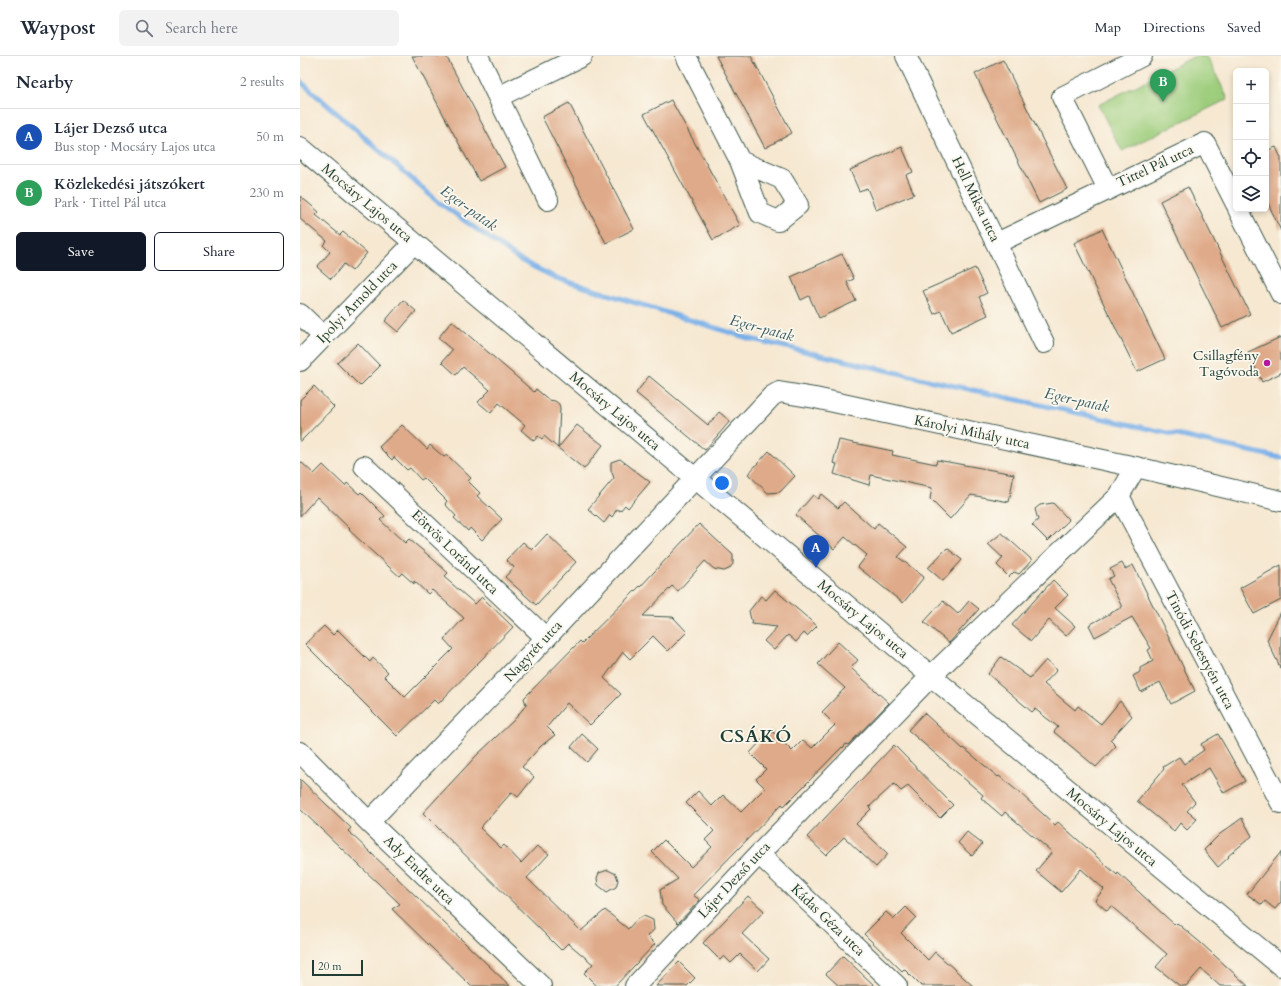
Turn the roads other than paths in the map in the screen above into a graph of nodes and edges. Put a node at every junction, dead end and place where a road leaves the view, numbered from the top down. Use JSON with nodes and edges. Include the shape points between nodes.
{"nodes":[{"id":1,"x":478,"y":56,"type":"edge"},
{"id":2,"x":582,"y":56,"type":"edge"},
{"id":3,"x":686,"y":56,"type":"edge"},
{"id":4,"x":906,"y":56,"type":"edge"},
{"id":5,"x":1142,"y":56,"type":"edge"},
{"id":6,"x":498,"y":97,"type":"junction"},
{"id":7,"x":300,"y":147,"type":"edge"},
{"id":8,"x":740,"y":161,"type":"dead end"},
{"id":9,"x":1108,"y":189,"type":"junction"},
{"id":10,"x":1233,"y":198,"type":"edge"},
{"id":11,"x":548,"y":200,"type":"dead end"},
{"id":12,"x":1240,"y":212,"type":"edge"},
{"id":13,"x":414,"y":243,"type":"junction"},
{"id":14,"x":997,"y":243,"type":"junction"},
{"id":15,"x":1281,"y":294,"type":"edge"},
{"id":16,"x":300,"y":314,"type":"edge"},
{"id":17,"x":324,"y":337,"type":"junction"},
{"id":18,"x":1044,"y":343,"type":"dead end"},
{"id":19,"x":300,"y":361,"type":"edge"},
{"id":20,"x":364,"y":466,"type":"dead end"},
{"id":21,"x":1136,"y":467,"type":"junction"},
{"id":22,"x":695,"y":478,"type":"junction"},
{"id":23,"x":1119,"y":496,"type":"junction"},
{"id":24,"x":1281,"y":501,"type":"edge"},
{"id":25,"x":546,"y":638,"type":"junction"},
{"id":26,"x":931,"y":676,"type":"junction"},
{"id":27,"x":300,"y":752,"type":"edge"},
{"id":28,"x":1281,"y":803,"type":"edge"},
{"id":29,"x":369,"y":822,"type":"junction"},
{"id":30,"x":759,"y":854,"type":"junction"},
{"id":31,"x":1281,"y":966,"type":"edge"},
{"id":32,"x":541,"y":986,"type":"edge"},
{"id":33,"x":635,"y":986,"type":"edge"},
{"id":34,"x":897,"y":986,"type":"edge"}],
"edges":[{"from":1,"to":6,"type":"street"},
{"from":2,"to":6,"type":"street"},
{"from":3,"to":8,"type":"street"},
{"from":4,"to":14,"type":"street","name":"Hell Miksa utca"},
{"from":5,"to":9,"type":"street","name":"Tittel Pál utca","via":[[1062,97]]},
{"from":6,"to":11,"type":"street"},
{"from":7,"to":13,"type":"street","name":"Mocsáry Lajos utca"},
{"from":9,"to":10,"type":"street","name":"Tittel Pál utca","via":[[1205,143]]},
{"from":9,"to":14,"type":"street","name":"Tittel Pál utca"},
{"from":12,"to":15,"type":"street"},
{"from":13,"to":17,"type":"street","name":"Ipolyi Arnold utca"},
{"from":13,"to":22,"type":"street","name":"Mocsáry Lajos utca"},
{"from":14,"to":18,"type":"street","name":"Hell Miksa utca"},
{"from":16,"to":17,"type":"street"},
{"from":17,"to":19,"type":"street","name":"Ipolyi Arnold utca"},
{"from":20,"to":25,"type":"street","name":"Eötvös Loránd utca"},
{"from":21,"to":22,"type":"street","name":"Károlyi Mihály utca","via":[[779,392],[772,396]]},
{"from":21,"to":23,"type":"street","name":"Lájer Dezső utca"},
{"from":21,"to":24,"type":"street","name":"Károlyi Mihály utca"},
{"from":22,"to":25,"type":"street","name":"Nagyrét utca"},
{"from":22,"to":26,"type":"street","name":"Mocsáry Lajos utca"},
{"from":23,"to":26,"type":"street","name":"Lájer Dezső utca"},
{"from":23,"to":28,"type":"street","name":"Tinódi Sebestyén utca"},
{"from":25,"to":29,"type":"street","name":"Nagyrét utca"},
{"from":26,"to":30,"type":"street","name":"Lájer Dezső utca"},
{"from":26,"to":31,"type":"street","name":"Mocsáry Lajos utca"},
{"from":27,"to":29,"type":"street","name":"Ady Endre utca"},
{"from":29,"to":32,"type":"street","name":"Ady Endre utca"},
{"from":30,"to":33,"type":"street","name":"Lájer Dezső utca"},
{"from":30,"to":34,"type":"street","name":"Kádas Géza utca"}]}
